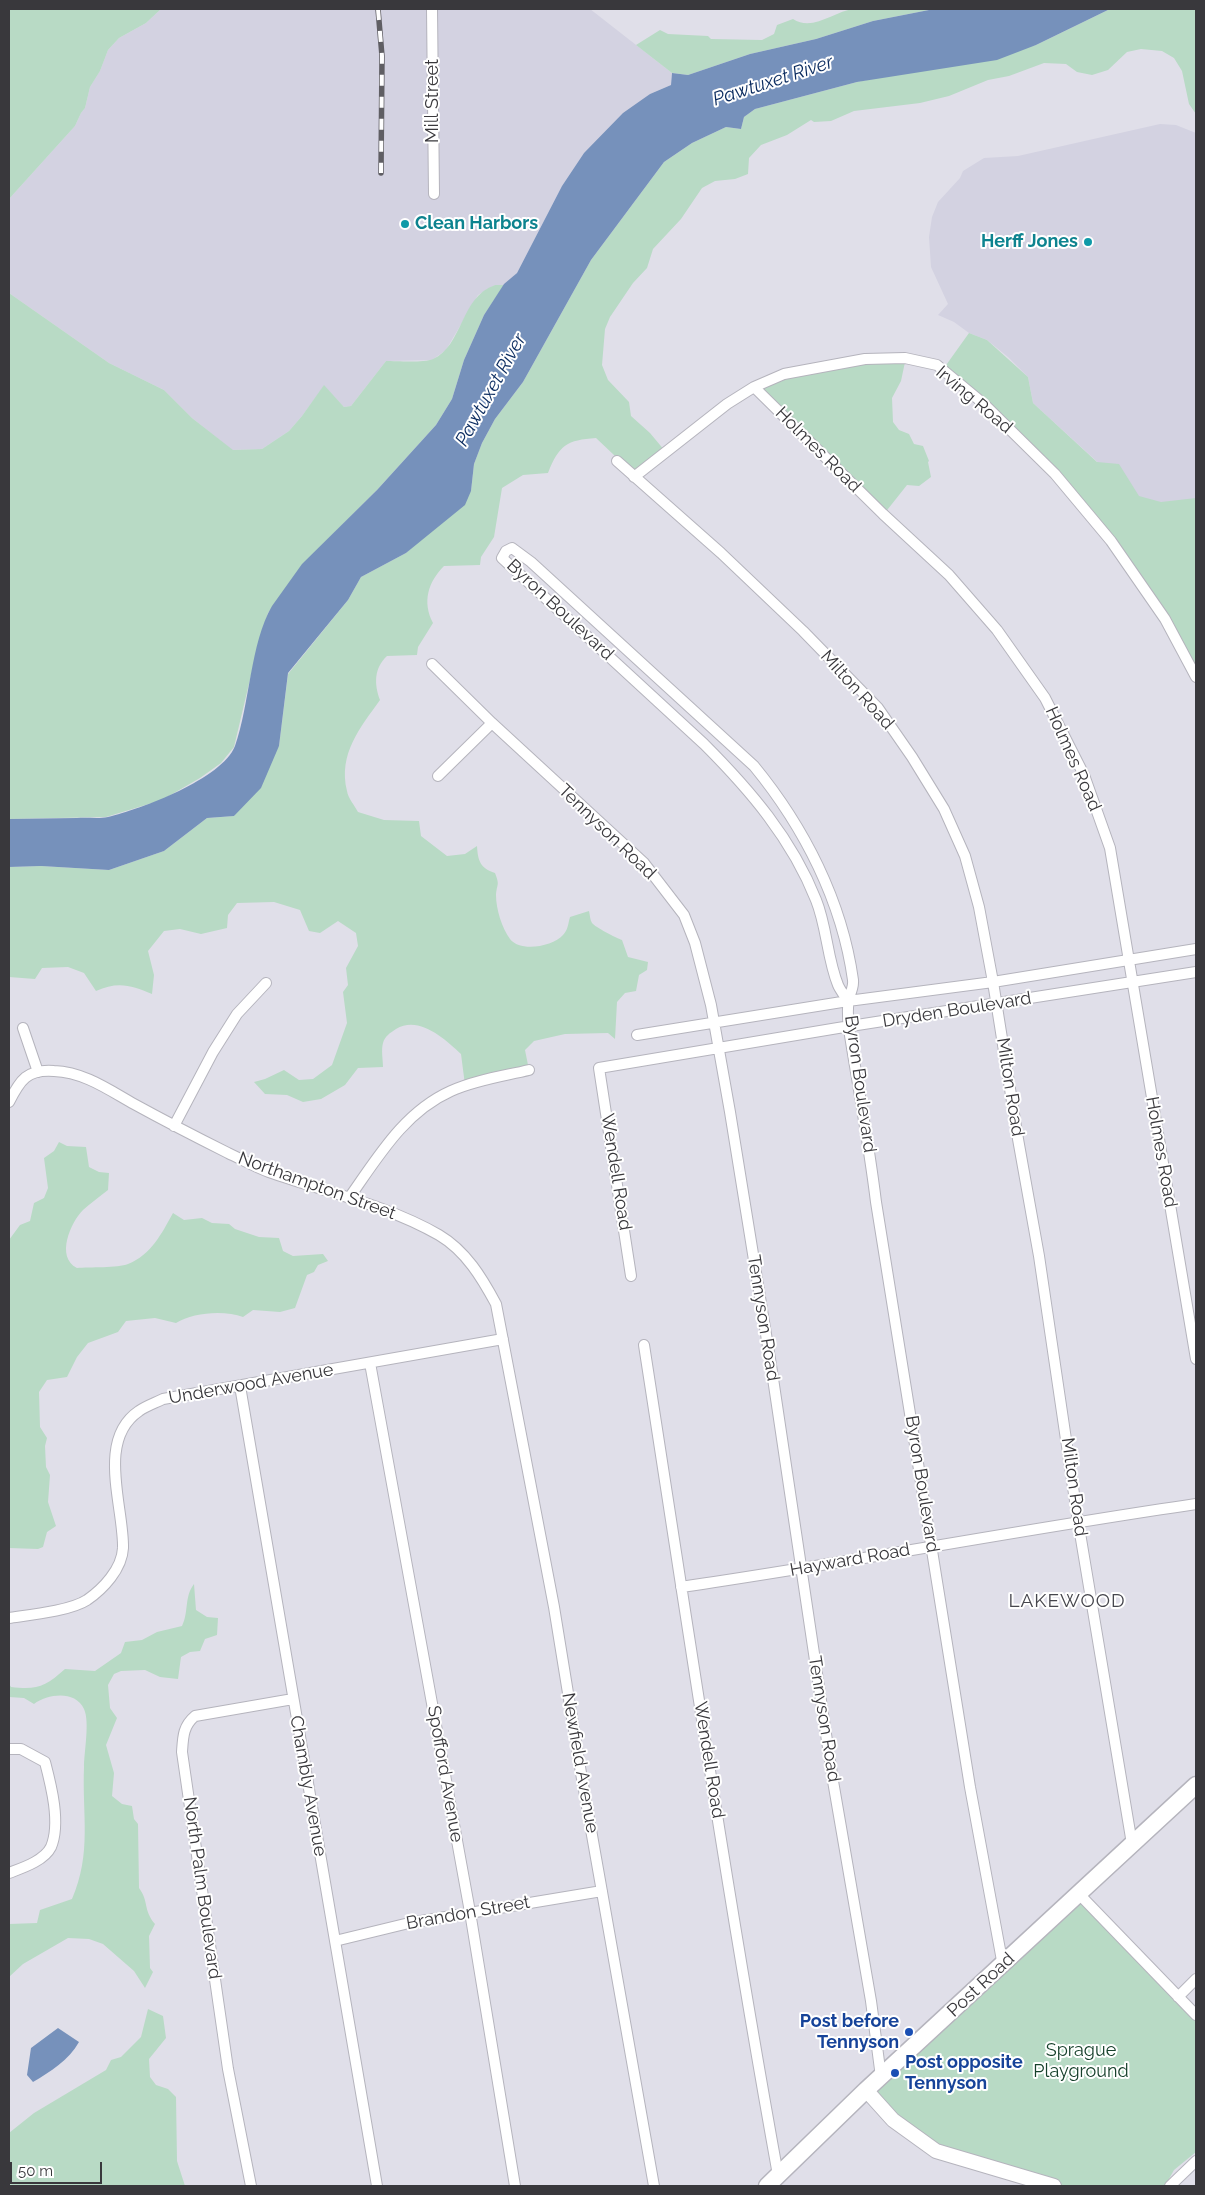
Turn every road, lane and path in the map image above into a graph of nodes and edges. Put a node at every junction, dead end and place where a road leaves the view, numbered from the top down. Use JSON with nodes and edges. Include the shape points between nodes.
{"nodes":[{"id":1,"x":432,"y":9,"type":"edge"},
{"id":2,"x":434,"y":194,"type":"dead end"},
{"id":3,"x":754,"y":387,"type":"junction"},
{"id":4,"x":617,"y":461,"type":"dead end"},
{"id":5,"x":634,"y":477,"type":"junction"},
{"id":6,"x":432,"y":664,"type":"dead end"},
{"id":7,"x":1196,"y":677,"type":"edge"},
{"id":8,"x":687,"y":705,"type":"junction"},
{"id":9,"x":675,"y":717,"type":"junction"},
{"id":10,"x":492,"y":723,"type":"junction"},
{"id":11,"x":438,"y":776,"type":"dead end"},
{"id":12,"x":783,"y":805,"type":"junction"},
{"id":13,"x":767,"y":815,"type":"junction"},
{"id":14,"x":1196,"y":949,"type":"edge"},
{"id":15,"x":1128,"y":959,"type":"junction"},
{"id":16,"x":1196,"y":972,"type":"edge"},
{"id":17,"x":993,"y":982,"type":"junction"},
{"id":18,"x":266,"y":983,"type":"dead end"},
{"id":19,"x":1132,"y":984,"type":"junction"},
{"id":20,"x":848,"y":1001,"type":"junction"},
{"id":21,"x":997,"y":1004,"type":"junction"},
{"id":22,"x":714,"y":1023,"type":"junction"},
{"id":23,"x":849,"y":1027,"type":"junction"},
{"id":24,"x":23,"y":1028,"type":"dead end"},
{"id":25,"x":637,"y":1035,"type":"dead end"},
{"id":26,"x":718,"y":1048,"type":"junction"},
{"id":27,"x":599,"y":1068,"type":"joint"},
{"id":28,"x":529,"y":1070,"type":"dead end"},
{"id":29,"x":38,"y":1072,"type":"junction"},
{"id":30,"x":9,"y":1102,"type":"edge"},
{"id":31,"x":174,"y":1126,"type":"junction"},
{"id":32,"x":349,"y":1198,"type":"junction"},
{"id":33,"x":631,"y":1276,"type":"dead end"},
{"id":34,"x":504,"y":1339,"type":"junction"},
{"id":35,"x":644,"y":1345,"type":"dead end"},
{"id":36,"x":1196,"y":1359,"type":"edge"},
{"id":37,"x":370,"y":1362,"type":"junction"},
{"id":38,"x":240,"y":1386,"type":"junction"},
{"id":39,"x":1196,"y":1504,"type":"edge"},
{"id":40,"x":1078,"y":1521,"type":"junction"},
{"id":41,"x":931,"y":1546,"type":"junction"},
{"id":42,"x":800,"y":1570,"type":"junction"},
{"id":43,"x":681,"y":1587,"type":"junction"},
{"id":44,"x":9,"y":1618,"type":"edge"},
{"id":45,"x":293,"y":1699,"type":"junction"},
{"id":46,"x":9,"y":1749,"type":"edge"},
{"id":47,"x":1196,"y":1785,"type":"edge"},
{"id":48,"x":1132,"y":1844,"type":"junction"},
{"id":49,"x":9,"y":1872,"type":"edge"},
{"id":50,"x":602,"y":1891,"type":"junction"},
{"id":51,"x":1079,"y":1894,"type":"junction"},
{"id":52,"x":470,"y":1912,"type":"junction"},
{"id":53,"x":335,"y":1941,"type":"junction"},
{"id":54,"x":1003,"y":1966,"type":"junction"},
{"id":55,"x":1196,"y":1979,"type":"edge"},
{"id":56,"x":1178,"y":1997,"type":"junction"},
{"id":57,"x":1196,"y":2015,"type":"edge"},
{"id":58,"x":882,"y":2077,"type":"junction"},
{"id":59,"x":866,"y":2090,"type":"junction"},
{"id":60,"x":1196,"y":2162,"type":"edge"},
{"id":61,"x":772,"y":2183,"type":"edge"},
{"id":62,"x":250,"y":2186,"type":"edge"},
{"id":63,"x":377,"y":2186,"type":"edge"},
{"id":64,"x":515,"y":2186,"type":"edge"},
{"id":65,"x":654,"y":2186,"type":"edge"},
{"id":66,"x":1054,"y":2186,"type":"edge"},
{"id":67,"x":1170,"y":2186,"type":"edge"}],
"edges":[{"from":1,"to":2,"type":"street","name":"Mill Street"},
{"from":3,"to":5,"type":"street","name":"Irving Road","via":[[727,404]]},
{"from":3,"to":7,"type":"street","name":"Irving Road","via":[[784,374],[865,359],[905,358],[937,365],[984,404],[1055,474],[1111,540],[1165,619]]},
{"from":3,"to":15,"type":"street","name":"Holmes Road","via":[[949,575],[997,630],[1045,698],[1084,775],[1110,848]]},
{"from":4,"to":5,"type":"street","name":"Milton Road"},
{"from":5,"to":17,"type":"street","name":"Milton Road","via":[[803,631],[878,708],[944,809],[965,856],[979,907]]},
{"from":6,"to":10,"type":"street","name":"Tennyson Road"},
{"from":8,"to":9,"type":"street"},
{"from":8,"to":9,"type":"street","name":"Byron Boulevard","via":[[531,562],[512,548],[506,551],[502,558]]},
{"from":8,"to":12,"type":"street","name":"Byron Boulevard","via":[[754,766]]},
{"from":9,"to":13,"type":"street","name":"Byron Boulevard","via":[[736,776]]},
{"from":10,"to":11,"type":"street"},
{"from":10,"to":22,"type":"street","name":"Tennyson Road","via":[[644,863],[684,914],[696,943]]},
{"from":12,"to":13,"type":"street"},
{"from":12,"to":20,"type":"street","name":"Byron Boulevard","via":[[822,871],[844,936],[853,983]]},
{"from":13,"to":20,"type":"street","name":"Byron Boulevard","via":[[796,855],[817,902],[838,986]]},
{"from":14,"to":15,"type":"street","name":"Dryden Boulevard"},
{"from":15,"to":17,"type":"street","name":"Dryden Boulevard"},
{"from":15,"to":19,"type":"street","name":"Holmes Road"},
{"from":16,"to":19,"type":"street","name":"Dryden Boulevard"},
{"from":17,"to":20,"type":"street","name":"Dryden Boulevard"},
{"from":17,"to":21,"type":"street","name":"Milton Road"},
{"from":18,"to":31,"type":"street","via":[[237,1014]]},
{"from":19,"to":21,"type":"street","name":"Dryden Boulevard"},
{"from":19,"to":36,"type":"street","name":"Holmes Road"},
{"from":20,"to":22,"type":"street","name":"Dryden Boulevard"},
{"from":20,"to":23,"type":"street","name":"Byron Boulevard"},
{"from":21,"to":23,"type":"street","name":"Dryden Boulevard"},
{"from":21,"to":40,"type":"street","name":"Milton Road","via":[[1054,1350]]},
{"from":22,"to":25,"type":"street","name":"Dryden Boulevard"},
{"from":22,"to":26,"type":"street","name":"Tennyson Road"},
{"from":23,"to":26,"type":"street","name":"Dryden Boulevard"},
{"from":23,"to":41,"type":"street","name":"Byron Boulevard"},
{"from":24,"to":29,"type":"street"},
{"from":26,"to":27,"type":"street","name":"Dryden Boulevard"},
{"from":26,"to":42,"type":"street","name":"Tennyson Road","via":[[771,1365]]},
{"from":27,"to":33,"type":"street","name":"Wendell Road"},
{"from":28,"to":32,"type":"street","via":[[453,1090],[429,1102],[385,1146]]},
{"from":29,"to":30,"type":"street","via":[[21,1080]]},
{"from":29,"to":31,"type":"street","name":"Northampton Street","via":[[71,1073],[91,1080]]},
{"from":31,"to":32,"type":"street","name":"Northampton Street","via":[[267,1172]]},
{"from":32,"to":34,"type":"street","name":"Northampton Street","via":[[415,1223],[441,1236],[462,1254],[476,1268],[496,1304]]},
{"from":34,"to":37,"type":"street","name":"Underwood Avenue"},
{"from":34,"to":50,"type":"street","name":"Newfield Avenue"},
{"from":35,"to":43,"type":"street","name":"Wendell Road"},
{"from":37,"to":38,"type":"street","name":"Underwood Avenue"},
{"from":37,"to":52,"type":"street","name":"Spofford Avenue"},
{"from":38,"to":44,"type":"street","name":"Underwood Avenue","via":[[163,1399],[138,1411],[125,1424],[118,1439],[115,1479],[123,1550],[117,1568],[86,1601],[46,1613]]},
{"from":38,"to":45,"type":"street","name":"Chambly Avenue"},
{"from":39,"to":40,"type":"street","name":"Hayward Road"},
{"from":40,"to":41,"type":"street","name":"Hayward Road"},
{"from":40,"to":48,"type":"street","name":"Milton Road"},
{"from":41,"to":42,"type":"street","name":"Hayward Road"},
{"from":41,"to":54,"type":"street","name":"Byron Boulevard"},
{"from":42,"to":43,"type":"street","name":"Hayward Road"},
{"from":42,"to":58,"type":"street","name":"Tennyson Road"},
{"from":43,"to":61,"type":"street","name":"Wendell Road","via":[[753,2038]]},
{"from":45,"to":53,"type":"street","name":"Chambly Avenue"},
{"from":45,"to":62,"type":"street","name":"North Palm Boulevard","via":[[195,1716],[187,1722],[183,1734],[182,1752],[209,1948]]},
{"from":46,"to":49,"type":"street","via":[[21,1749],[44,1762],[53,1792],[55,1829],[51,1848],[32,1865]]},
{"from":47,"to":48,"type":"main road","name":"Post Road"},
{"from":48,"to":51,"type":"main road","name":"Post Road"},
{"from":50,"to":52,"type":"street","name":"Brandon Street"},
{"from":50,"to":65,"type":"street","name":"Newfield Avenue"},
{"from":51,"to":54,"type":"main road","name":"Post Road"},
{"from":51,"to":56,"type":"street"},
{"from":52,"to":53,"type":"street","name":"Brandon Street","via":[[408,1922]]},
{"from":52,"to":64,"type":"street","name":"Spofford Avenue"},
{"from":53,"to":63,"type":"street","name":"Chambly Avenue"},
{"from":54,"to":58,"type":"main road","name":"Post Road"},
{"from":55,"to":56,"type":"street"},
{"from":56,"to":57,"type":"street"},
{"from":58,"to":59,"type":"main road","name":"Post Road"},
{"from":59,"to":61,"type":"main road","name":"Post Road"},
{"from":59,"to":66,"type":"street","via":[[893,2120],[936,2151]]},
{"from":60,"to":67,"type":"street"}]}
